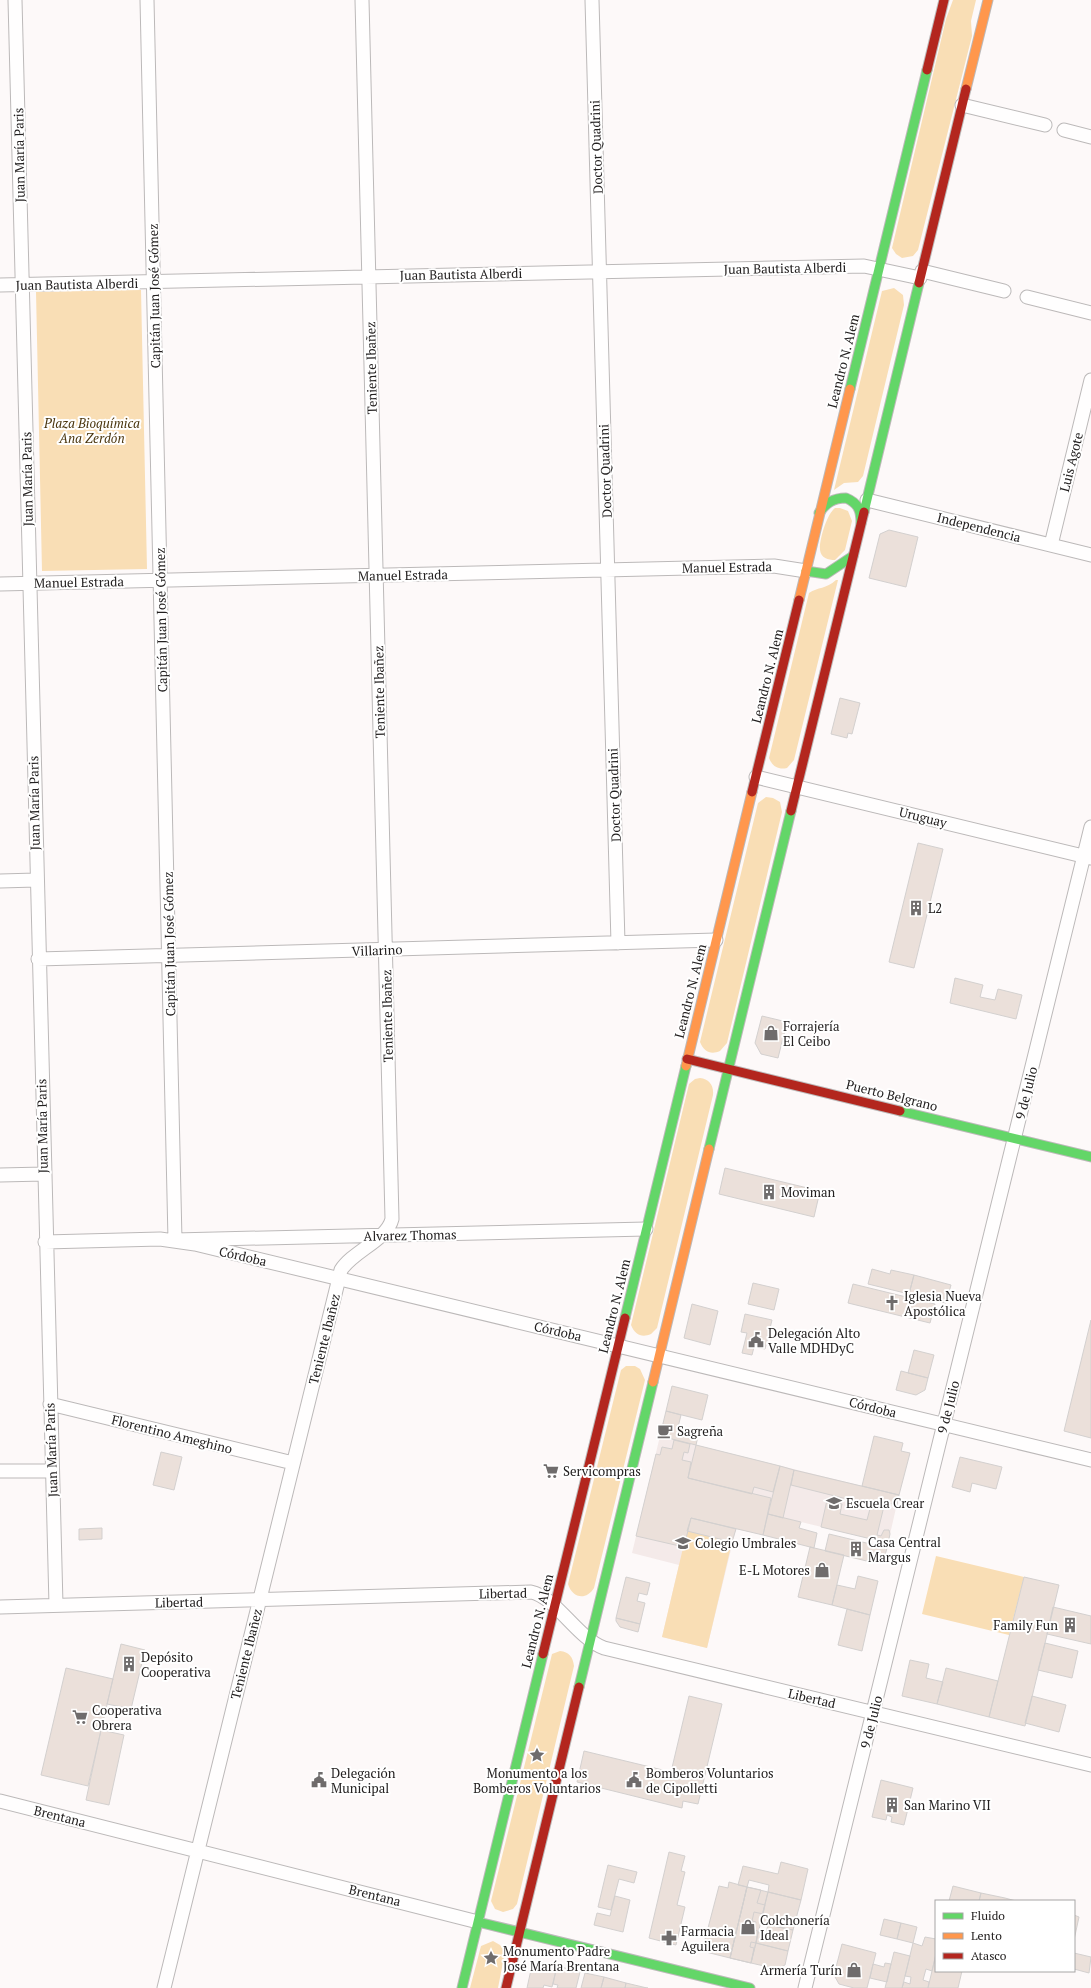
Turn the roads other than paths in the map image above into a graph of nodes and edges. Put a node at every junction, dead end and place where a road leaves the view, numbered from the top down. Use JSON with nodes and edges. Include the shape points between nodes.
{"nodes":[{"id":1,"x":15,"y":0,"type":"edge"},
{"id":2,"x":147,"y":0,"type":"edge"},
{"id":3,"x":362,"y":0,"type":"edge"},
{"id":4,"x":592,"y":0,"type":"edge"},
{"id":5,"x":944,"y":0,"type":"edge"},
{"id":6,"x":988,"y":0,"type":"edge"},
{"id":7,"x":962,"y":105,"type":"junction"},
{"id":8,"x":1045,"y":125,"type":"dead end"},
{"id":9,"x":1064,"y":130,"type":"dead end"},
{"id":10,"x":1091,"y":137,"type":"edge"},
{"id":11,"x":878,"y":269,"type":"junction"},
{"id":12,"x":600,"y":271,"type":"junction"},
{"id":13,"x":921,"y":275,"type":"junction"},
{"id":14,"x":369,"y":276,"type":"junction"},
{"id":15,"x":153,"y":282,"type":"junction"},
{"id":16,"x":22,"y":285,"type":"junction"},
{"id":17,"x":0,"y":286,"type":"edge"},
{"id":18,"x":1004,"y":291,"type":"dead end"},
{"id":19,"x":1027,"y":297,"type":"dead end"},
{"id":20,"x":1091,"y":313,"type":"edge"},
{"id":21,"x":1091,"y":380,"type":"edge"},
{"id":22,"x":867,"y":500,"type":"junction"},
{"id":23,"x":819,"y":513,"type":"junction"},
{"id":24,"x":861,"y":524,"type":"junction"},
{"id":25,"x":1051,"y":545,"type":"junction"},
{"id":26,"x":1091,"y":555,"type":"edge"},
{"id":27,"x":853,"y":556,"type":"junction"},
{"id":28,"x":608,"y":570,"type":"junction"},
{"id":29,"x":806,"y":570,"type":"junction"},
{"id":30,"x":376,"y":575,"type":"junction"},
{"id":31,"x":160,"y":580,"type":"junction"},
{"id":32,"x":29,"y":583,"type":"junction"},
{"id":33,"x":0,"y":584,"type":"edge"},
{"id":34,"x":756,"y":777,"type":"junction"},
{"id":35,"x":797,"y":787,"type":"junction"},
{"id":36,"x":1091,"y":827,"type":"edge"},
{"id":37,"x":1087,"y":857,"type":"edge"},
{"id":38,"x":36,"y":880,"type":"junction"},
{"id":39,"x":0,"y":881,"type":"edge"},
{"id":40,"x":716,"y":940,"type":"junction"},
{"id":41,"x":618,"y":943,"type":"junction"},
{"id":42,"x":386,"y":949,"type":"junction"},
{"id":43,"x":169,"y":956,"type":"junction"},
{"id":44,"x":38,"y":959,"type":"junction"},
{"id":45,"x":687,"y":1059,"type":"junction"},
{"id":46,"x":729,"y":1069,"type":"junction"},
{"id":47,"x":1014,"y":1139,"type":"junction"},
{"id":48,"x":1091,"y":1157,"type":"edge"},
{"id":49,"x":44,"y":1174,"type":"junction"},
{"id":50,"x":0,"y":1175,"type":"edge"},
{"id":51,"x":646,"y":1230,"type":"junction"},
{"id":52,"x":380,"y":1236,"type":"junction"},
{"id":53,"x":176,"y":1240,"type":"junction"},
{"id":54,"x":45,"y":1242,"type":"junction"},
{"id":55,"x":339,"y":1279,"type":"junction"},
{"id":56,"x":618,"y":1345,"type":"junction"},
{"id":57,"x":659,"y":1355,"type":"junction"},
{"id":58,"x":50,"y":1404,"type":"junction"},
{"id":59,"x":944,"y":1424,"type":"junction"},
{"id":60,"x":1091,"y":1460,"type":"edge"},
{"id":61,"x":293,"y":1463,"type":"junction"},
{"id":62,"x":52,"y":1471,"type":"junction"},
{"id":63,"x":0,"y":1472,"type":"edge"},
{"id":64,"x":259,"y":1600,"type":"junction"},
{"id":65,"x":56,"y":1605,"type":"junction"},
{"id":66,"x":0,"y":1607,"type":"edge"},
{"id":67,"x":554,"y":1607,"type":"junction"},
{"id":68,"x":590,"y":1641,"type":"junction"},
{"id":69,"x":873,"y":1713,"type":"junction"},
{"id":70,"x":1091,"y":1765,"type":"edge"},
{"id":71,"x":0,"y":1801,"type":"edge"},
{"id":72,"x":198,"y":1850,"type":"junction"},
{"id":73,"x":478,"y":1922,"type":"junction"},
{"id":74,"x":520,"y":1932,"type":"junction"},
{"id":75,"x":164,"y":1988,"type":"edge"},
{"id":76,"x":462,"y":1988,"type":"edge"},
{"id":77,"x":506,"y":1988,"type":"edge"},
{"id":78,"x":750,"y":1988,"type":"edge"},
{"id":79,"x":806,"y":1988,"type":"edge"}],
"edges":[{"from":1,"to":16,"type":"street","name":"Juan María Paris"},
{"from":2,"to":15,"type":"street","name":"Capitán Juan José Gómez"},
{"from":3,"to":14,"type":"street","name":"Teniente Ibañez"},
{"from":4,"to":12,"type":"street","name":"Doctor Quadrini"},
{"from":5,"to":11,"type":"main road","name":"Leandro N. Alem"},
{"from":6,"to":7,"type":"main road"},
{"from":7,"to":8,"type":"street"},
{"from":7,"to":13,"type":"main road"},
{"from":9,"to":10,"type":"street"},
{"from":11,"to":12,"type":"street","name":"Juan Bautista Alberdi","via":[[864,266]]},
{"from":11,"to":13,"type":"street","name":"Juan Bautista Alberdi"},
{"from":11,"to":23,"type":"main road","name":"Leandro N. Alem"},
{"from":12,"to":14,"type":"street","name":"Juan Bautista Alberdi"},
{"from":12,"to":28,"type":"street","name":"Doctor Quadrini"},
{"from":13,"to":18,"type":"street","name":"Juan Bautista Alberdi"},
{"from":13,"to":22,"type":"main road"},
{"from":14,"to":15,"type":"street","name":"Juan Bautista Alberdi"},
{"from":14,"to":30,"type":"street","name":"Teniente Ibañez"},
{"from":15,"to":16,"type":"street","name":"Juan Bautista Alberdi"},
{"from":15,"to":31,"type":"street","name":"Capitán Juan José Gómez"},
{"from":16,"to":17,"type":"street","name":"Juan Bautista Alberdi"},
{"from":16,"to":32,"type":"street","name":"Juan María Paris"},
{"from":19,"to":20,"type":"street"},
{"from":21,"to":25,"type":"street","name":"Luis Agote"},
{"from":22,"to":24,"type":"main road"},
{"from":22,"to":25,"type":"street","name":"Independencia"},
{"from":23,"to":24,"type":"main road","via":[[829,500],[846,498],[852,500],[859,508]]},
{"from":23,"to":29,"type":"main road","name":"Leandro N. Alem"},
{"from":24,"to":27,"type":"main road"},
{"from":25,"to":26,"type":"street","name":"Independencia"},
{"from":27,"to":29,"type":"main road","via":[[826,574]]},
{"from":27,"to":35,"type":"main road"},
{"from":28,"to":29,"type":"street","name":"Manuel Estrada","via":[[774,566]]},
{"from":28,"to":30,"type":"street","name":"Manuel Estrada"},
{"from":28,"to":41,"type":"street","name":"Doctor Quadrini"},
{"from":29,"to":34,"type":"main road","name":"Leandro N. Alem"},
{"from":30,"to":31,"type":"street","name":"Manuel Estrada"},
{"from":30,"to":42,"type":"street","name":"Teniente Ibañez"},
{"from":31,"to":32,"type":"street","name":"Manuel Estrada"},
{"from":31,"to":43,"type":"street","name":"Capitán Juan José Gómez"},
{"from":32,"to":33,"type":"street","name":"Manuel Estrada"},
{"from":32,"to":38,"type":"street","name":"Juan María Paris"},
{"from":34,"to":35,"type":"street","name":"Uruguay"},
{"from":34,"to":40,"type":"main road","name":"Leandro N. Alem"},
{"from":35,"to":37,"type":"street","name":"Uruguay"},
{"from":35,"to":46,"type":"main road"},
{"from":36,"to":37,"type":"street","name":"9 de Julio"},
{"from":37,"to":47,"type":"street","name":"9 de Julio"},
{"from":38,"to":39,"type":"street"},
{"from":38,"to":44,"type":"street","name":"Juan María Paris"},
{"from":40,"to":41,"type":"street","name":"Villarino"},
{"from":40,"to":45,"type":"main road","name":"Leandro N. Alem"},
{"from":41,"to":42,"type":"street","name":"Villarino"},
{"from":42,"to":43,"type":"street","name":"Villarino"},
{"from":42,"to":52,"type":"street","name":"Teniente Ibañez","via":[[392,1213],[388,1229]]},
{"from":43,"to":44,"type":"street","name":"Villarino"},
{"from":43,"to":53,"type":"street","name":"Capitán Juan José Gómez"},
{"from":44,"to":49,"type":"street","name":"Juan María Paris"},
{"from":45,"to":46,"type":"main road","name":"Puerto Belgrano"},
{"from":45,"to":51,"type":"main road","name":"Leandro N. Alem"},
{"from":46,"to":47,"type":"main road","name":"Puerto Belgrano"},
{"from":46,"to":57,"type":"main road"},
{"from":47,"to":48,"type":"main road","name":"Puerto Belgrano"},
{"from":47,"to":59,"type":"street","name":"9 de Julio"},
{"from":49,"to":50,"type":"street"},
{"from":49,"to":54,"type":"street","name":"Juan María Paris"},
{"from":51,"to":52,"type":"street","name":"Alvarez Thomas"},
{"from":51,"to":56,"type":"main road","name":"Leandro N. Alem"},
{"from":52,"to":53,"type":"street","name":"Alvarez Thomas"},
{"from":52,"to":55,"type":"street","name":"Teniente Ibañez","via":[[346,1262]]},
{"from":53,"to":54,"type":"street","name":"Córdoba"},
{"from":53,"to":55,"type":"street","name":"Córdoba"},
{"from":54,"to":58,"type":"street","name":"Juan María Paris"},
{"from":55,"to":56,"type":"street","name":"Córdoba"},
{"from":55,"to":61,"type":"street","name":"Teniente Ibañez"},
{"from":56,"to":57,"type":"street","name":"Córdoba"},
{"from":56,"to":67,"type":"main road","name":"Leandro N. Alem"},
{"from":57,"to":59,"type":"street","name":"Córdoba"},
{"from":57,"to":68,"type":"main road"},
{"from":58,"to":61,"type":"street","name":"Florentino Ameghino"},
{"from":58,"to":62,"type":"street","name":"Juan María Paris"},
{"from":59,"to":60,"type":"street","name":"Córdoba"},
{"from":59,"to":69,"type":"street","name":"9 de Julio"},
{"from":61,"to":64,"type":"street","name":"Teniente Ibañez"},
{"from":62,"to":63,"type":"street"},
{"from":62,"to":65,"type":"street","name":"Juan María Paris"},
{"from":64,"to":65,"type":"street","name":"Libertad"},
{"from":64,"to":67,"type":"street","name":"Libertad","via":[[527,1592],[538,1594]]},
{"from":64,"to":72,"type":"street","name":"Teniente Ibañez"},
{"from":65,"to":66,"type":"street","name":"Libertad"},
{"from":67,"to":68,"type":"street","name":"Libertad"},
{"from":67,"to":73,"type":"main road","name":"Leandro N. Alem"},
{"from":68,"to":69,"type":"street","name":"Libertad","via":[[607,1649]]},
{"from":68,"to":74,"type":"main road"},
{"from":69,"to":70,"type":"street","name":"Libertad"},
{"from":69,"to":79,"type":"street","name":"9 de Julio"},
{"from":71,"to":72,"type":"street","name":"Brentana"},
{"from":72,"to":73,"type":"street","name":"Brentana"},
{"from":72,"to":75,"type":"street","name":"Teniente Ibañez"},
{"from":73,"to":74,"type":"main road","name":"Brentana"},
{"from":73,"to":76,"type":"main road","name":"Leandro N. Alem"},
{"from":74,"to":77,"type":"main road"},
{"from":74,"to":78,"type":"main road","name":"Brentana"}]}
